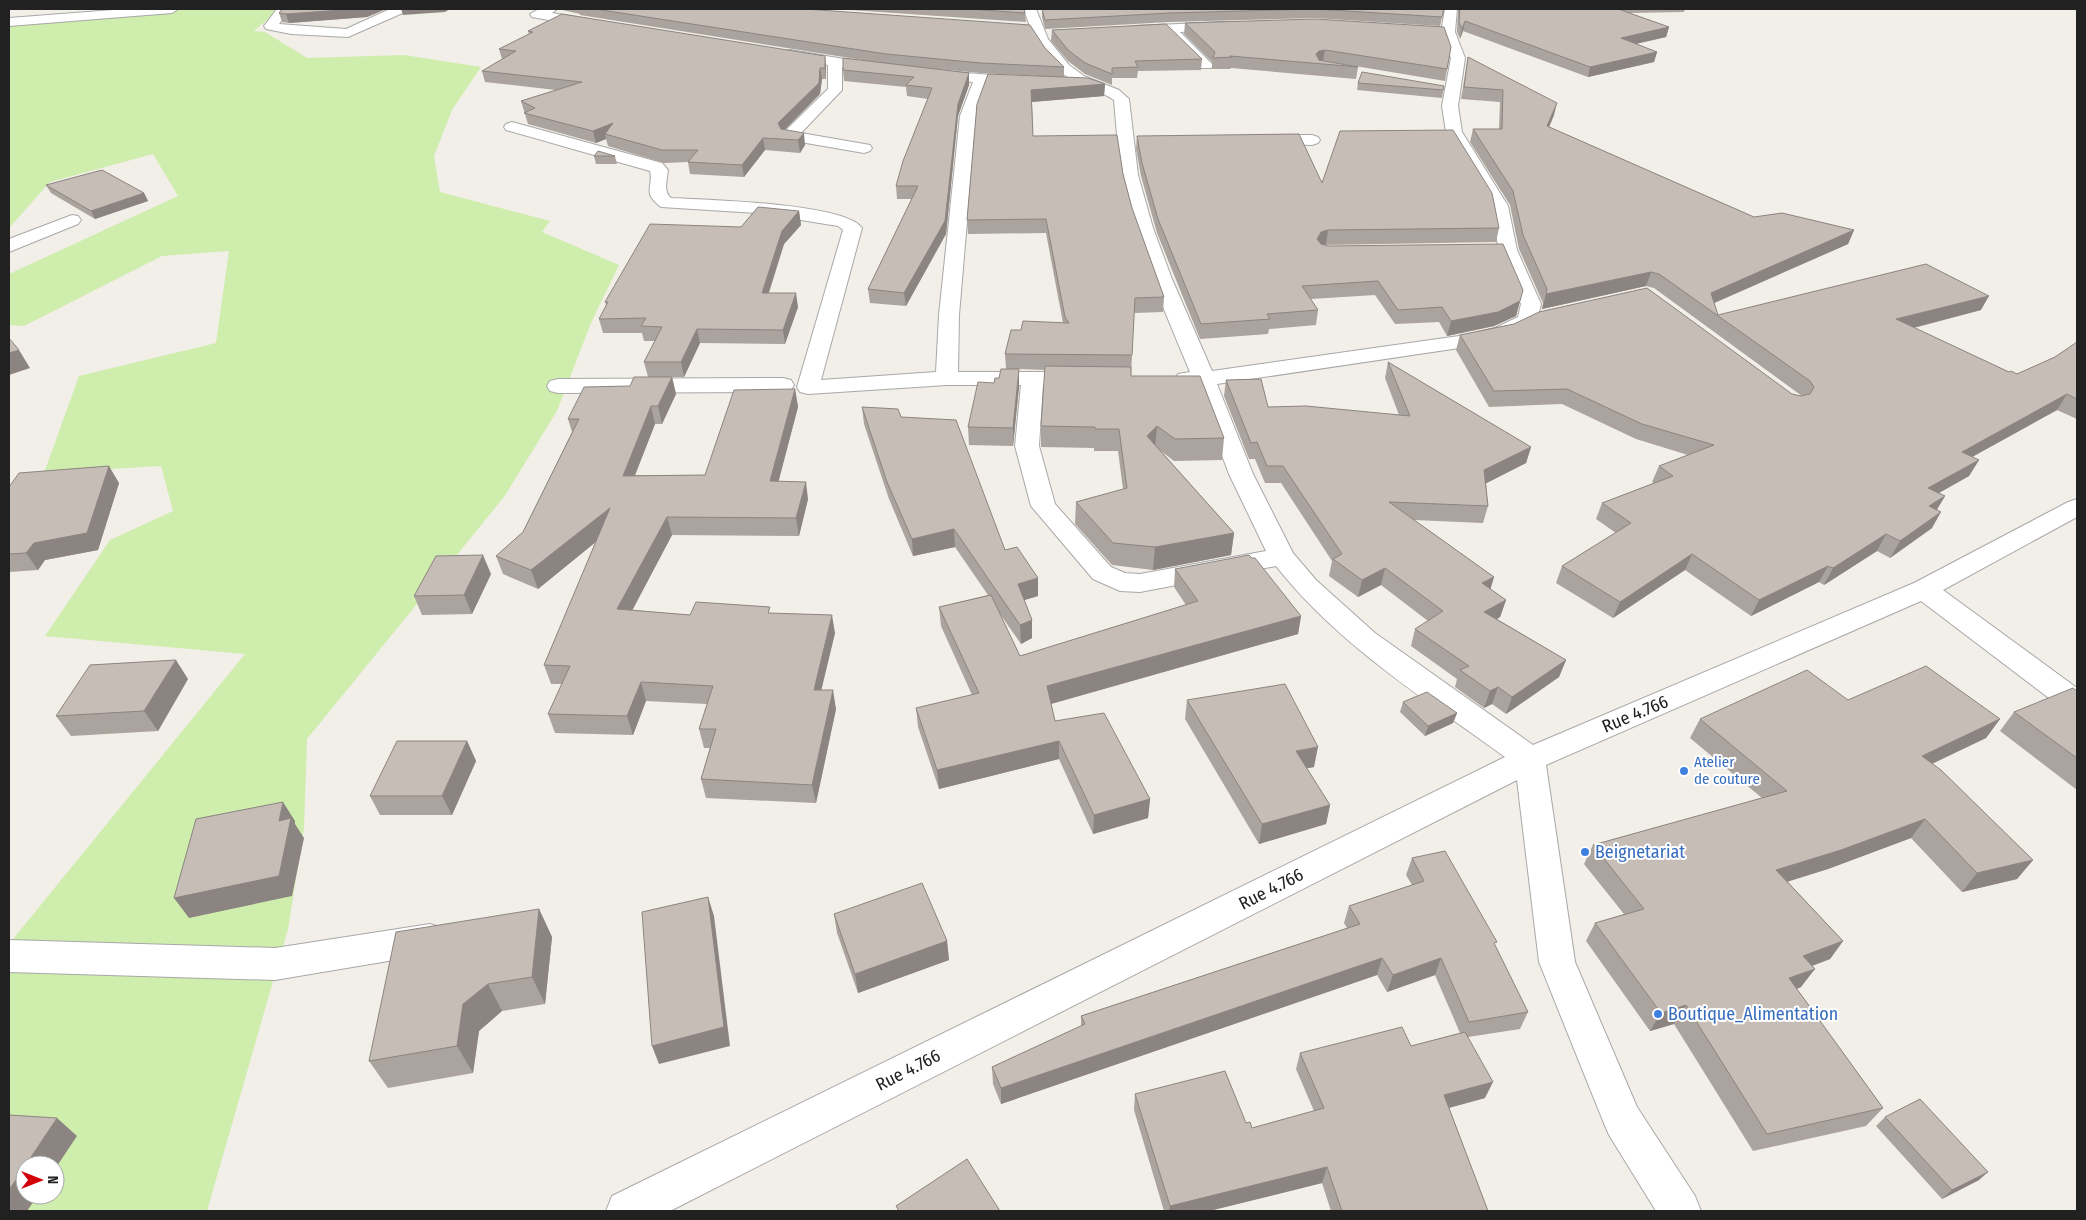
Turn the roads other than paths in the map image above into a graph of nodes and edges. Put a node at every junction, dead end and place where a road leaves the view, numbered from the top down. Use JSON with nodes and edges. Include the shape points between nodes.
{"nodes":[{"id":1,"x":172,"y":9,"type":"edge"},
{"id":2,"x":283,"y":9,"type":"edge"},
{"id":3,"x":400,"y":9,"type":"edge"},
{"id":4,"x":550,"y":9,"type":"edge"},
{"id":5,"x":1451,"y":9,"type":"edge"},
{"id":6,"x":1034,"y":10,"type":"edge"},
{"id":7,"x":126,"y":11,"type":"edge"},
{"id":8,"x":9,"y":22,"type":"edge"},
{"id":9,"x":603,"y":26,"type":"edge"},
{"id":10,"x":1232,"y":26,"type":"edge"},
{"id":11,"x":1017,"y":28,"type":"edge"},
{"id":12,"x":1169,"y":28,"type":"junction"},
{"id":13,"x":1120,"y":31,"type":"edge"},
{"id":14,"x":1042,"y":33,"type":"junction"},
{"id":15,"x":774,"y":51,"type":"edge"},
{"id":16,"x":835,"y":62,"type":"junction"},
{"id":17,"x":1206,"y":65,"type":"dead end"},
{"id":18,"x":897,"y":71,"type":"edge"},
{"id":19,"x":916,"y":73,"type":"edge"},
{"id":20,"x":981,"y":78,"type":"junction"},
{"id":21,"x":1040,"y":81,"type":"edge"},
{"id":22,"x":1060,"y":82,"type":"edge"},
{"id":23,"x":1089,"y":84,"type":"junction"},
{"id":24,"x":512,"y":127,"type":"dead end"},
{"id":25,"x":1253,"y":140,"type":"edge"},
{"id":26,"x":1312,"y":140,"type":"dead end"},
{"id":27,"x":1126,"y":142,"type":"junction"},
{"id":28,"x":1146,"y":142,"type":"edge"},
{"id":29,"x":864,"y":148,"type":"dead end"},
{"id":30,"x":72,"y":220,"type":"dead end"},
{"id":31,"x":9,"y":246,"type":"edge"},
{"id":32,"x":947,"y":378,"type":"junction"},
{"id":33,"x":1033,"y":379,"type":"junction"},
{"id":34,"x":1098,"y":379,"type":"edge"},
{"id":35,"x":1165,"y":379,"type":"edge"},
{"id":36,"x":1204,"y":379,"type":"junction"},
{"id":37,"x":783,"y":385,"type":"dead end"},
{"id":38,"x":558,"y":386,"type":"dead end"},
{"id":39,"x":2077,"y":507,"type":"edge"},
{"id":40,"x":1282,"y":556,"type":"junction"},
{"id":41,"x":1924,"y":589,"type":"junction"},
{"id":42,"x":2077,"y":703,"type":"edge"},
{"id":43,"x":1530,"y":760,"type":"junction"},
{"id":44,"x":460,"y":934,"type":"edge"},
{"id":45,"x":9,"y":956,"type":"edge"},
{"id":46,"x":627,"y":1211,"type":"edge"},
{"id":47,"x":1680,"y":1211,"type":"edge"}],
"edges":[{"from":1,"to":7,"type":"street"},
{"from":2,"to":3,"type":"street","via":[[271,26],[348,33]]},
{"from":4,"to":9,"type":"street","via":[[537,14]]},
{"from":5,"to":36,"type":"street","via":[[1439,31],[1458,58],[1443,87],[1454,132],[1499,206],[1499,250],[1536,318],[1502,333],[1466,341]]},
{"from":6,"to":14,"type":"street"},
{"from":7,"to":8,"type":"street"},
{"from":10,"to":12,"type":"street"},
{"from":11,"to":14,"type":"street"},
{"from":12,"to":13,"type":"street"},
{"from":12,"to":17,"type":"street"},
{"from":14,"to":23,"type":"street","via":[[1057,61]]},
{"from":15,"to":16,"type":"street"},
{"from":16,"to":18,"type":"street"},
{"from":16,"to":29,"type":"street","via":[[836,90],[789,136]]},
{"from":19,"to":20,"type":"street"},
{"from":20,"to":21,"type":"street"},
{"from":20,"to":32,"type":"street","via":[[968,116],[949,315]]},
{"from":22,"to":23,"type":"street"},
{"from":23,"to":27,"type":"street","via":[[1115,93],[1121,99]]},
{"from":24,"to":32,"type":"street","via":[[656,167],[660,170],[657,190],[667,203],[757,208],[844,222],[852,228],[808,387]]},
{"from":25,"to":26,"type":"street"},
{"from":27,"to":28,"type":"street"},
{"from":27,"to":36,"type":"street","via":[[1130,175],[1147,236]]},
{"from":30,"to":31,"type":"street"},
{"from":32,"to":33,"type":"street"},
{"from":33,"to":34,"type":"street"},
{"from":33,"to":40,"type":"street","via":[[1027,446],[1043,506],[1102,573],[1120,582],[1140,583]]},
{"from":35,"to":36,"type":"street"},
{"from":36,"to":40,"type":"street","via":[[1241,474]]},
{"from":37,"to":38,"type":"street"},
{"from":39,"to":41,"type":"street","name":"Rue 4.766"},
{"from":40,"to":43,"type":"street","via":[[1306,586],[1365,640]]},
{"from":41,"to":42,"type":"street"},
{"from":41,"to":43,"type":"street","name":"Rue 4.766"},
{"from":43,"to":46,"type":"street","name":"Rue 4.766"},
{"from":43,"to":47,"type":"street","via":[[1557,962],[1623,1121]]},
{"from":44,"to":45,"type":"street","via":[[275,964]]}]}
